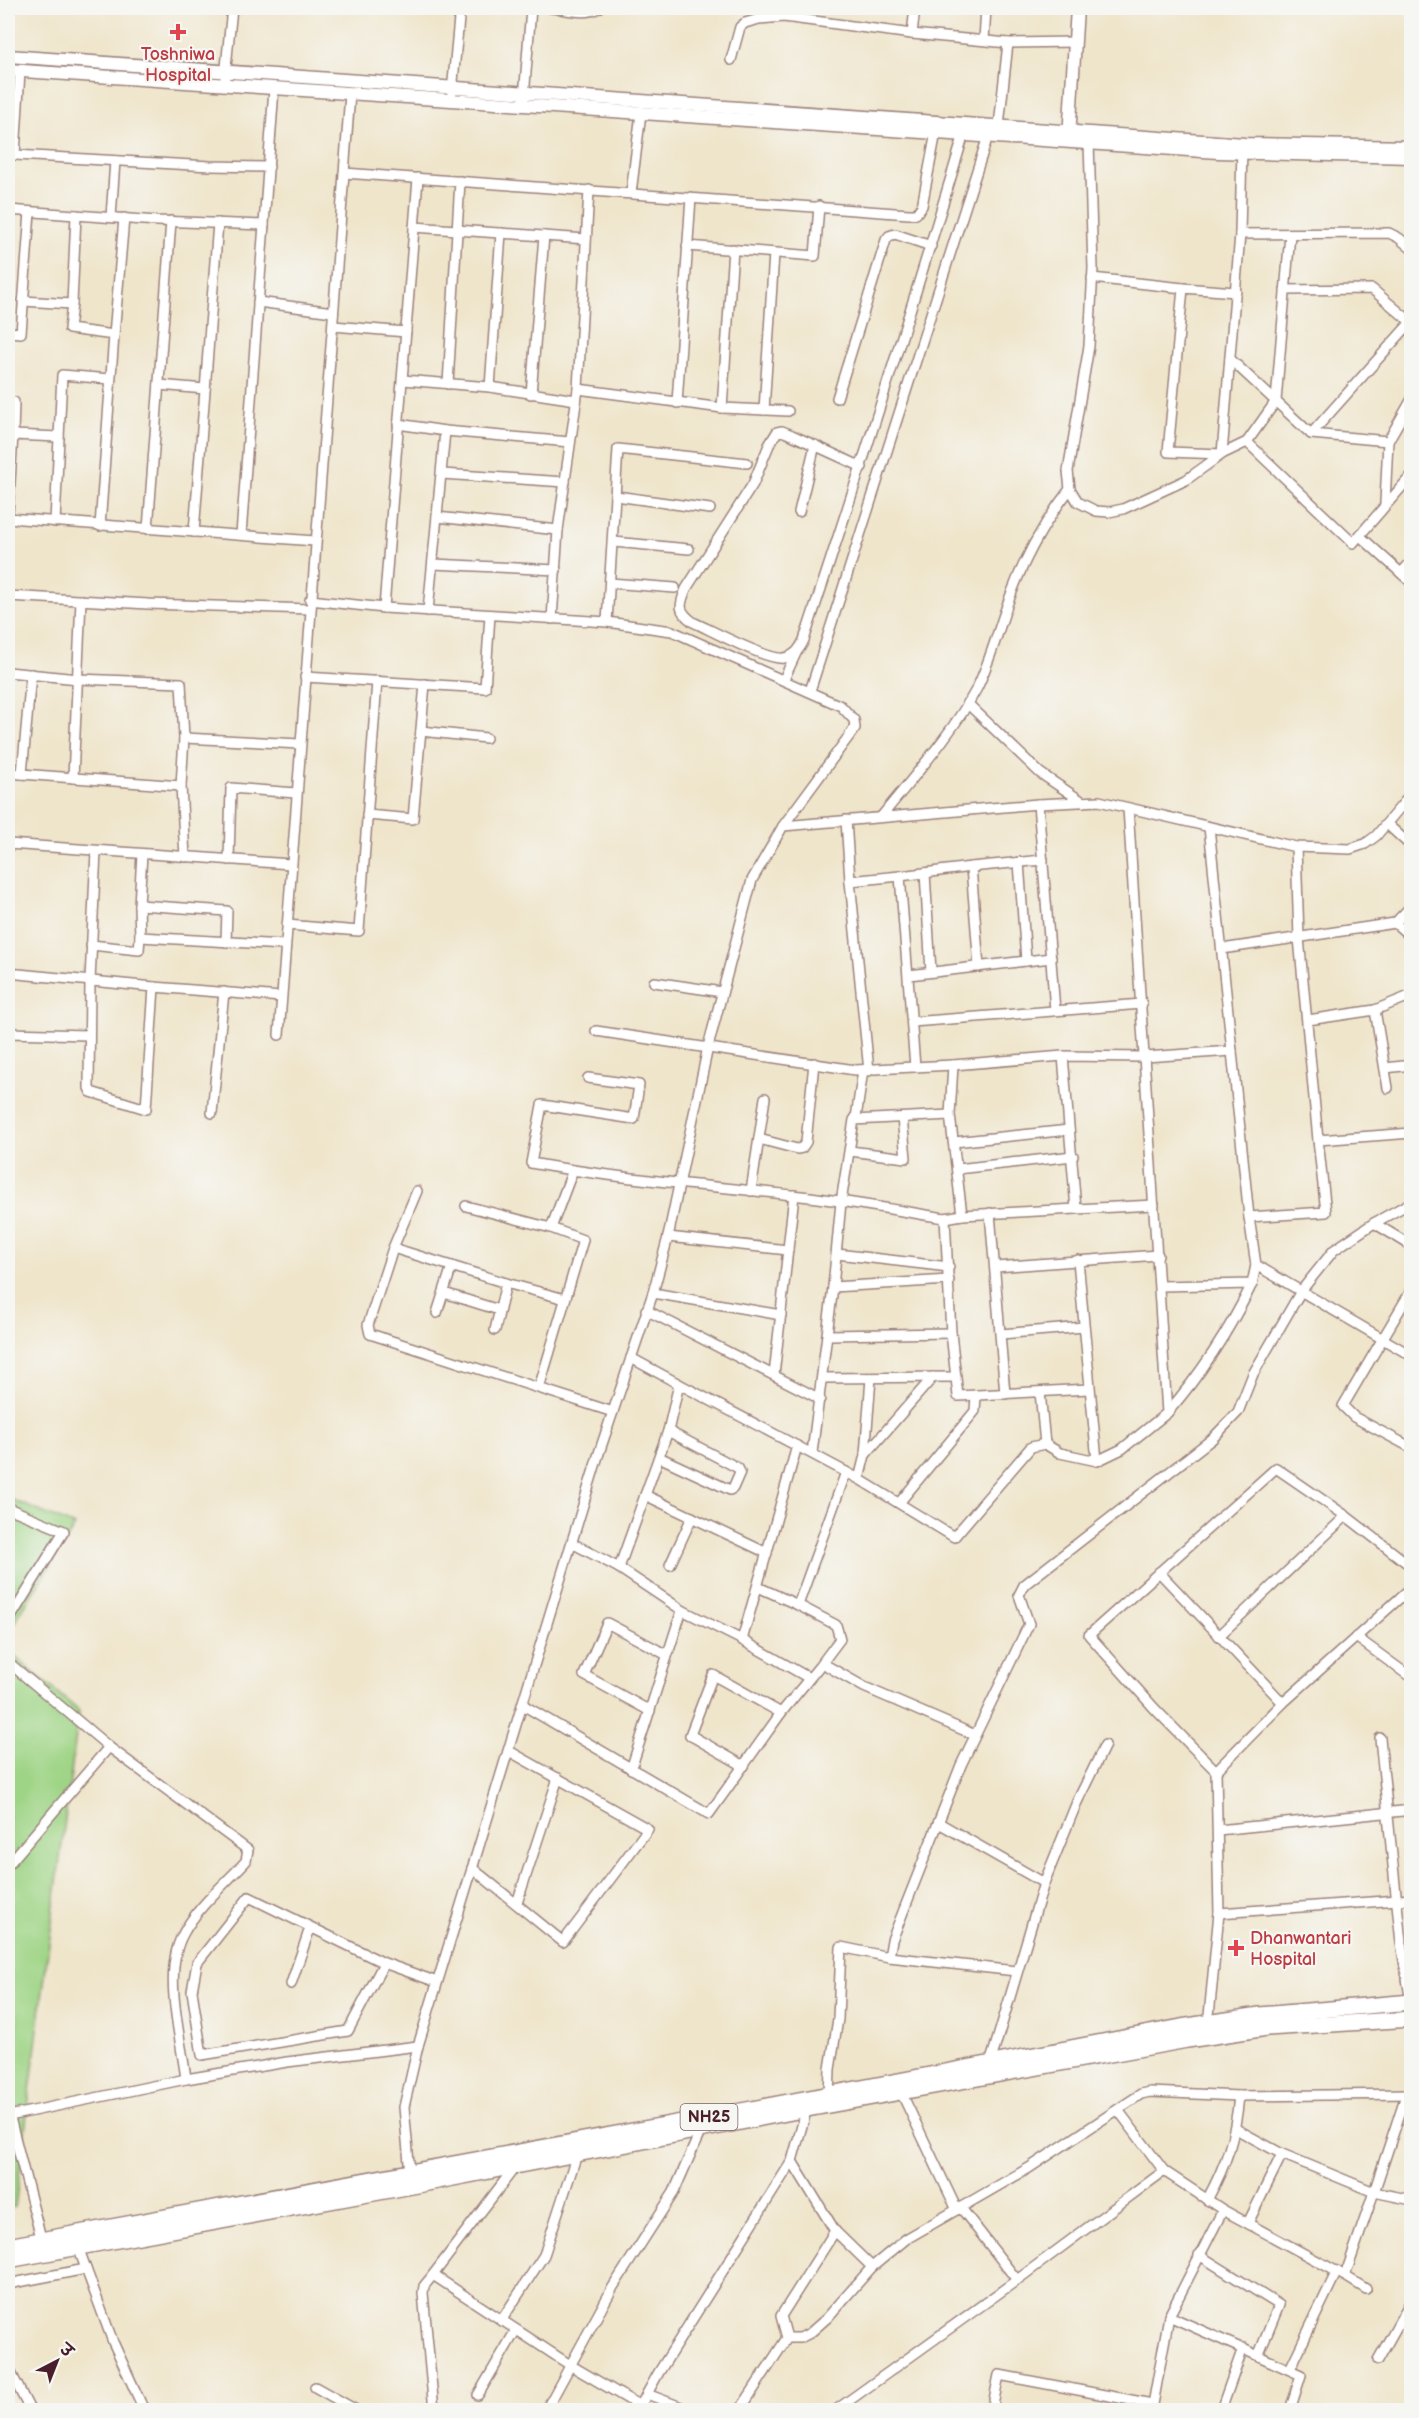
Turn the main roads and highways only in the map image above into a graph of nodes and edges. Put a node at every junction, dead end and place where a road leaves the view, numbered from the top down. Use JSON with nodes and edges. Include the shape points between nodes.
{"nodes":[{"id":1,"x":1411,"y":1998,"type":"edge"},
{"id":2,"x":1412,"y":2019,"type":"edge"},
{"id":3,"x":1208,"y":2030,"type":"junction"},
{"id":4,"x":829,"y":2099,"type":"junction"},
{"id":5,"x":808,"y":2103,"type":"junction"},
{"id":6,"x":411,"y":2179,"type":"junction"},
{"id":7,"x":8,"y":2246,"type":"edge"},
{"id":8,"x":8,"y":2260,"type":"edge"}],
"edges":[{"from":1,"to":3,"type":"main road","number":"NH25","via":[[1260,2015]]},
{"from":2,"to":3,"type":"main road","number":"NH25"},
{"from":3,"to":4,"type":"main road","number":"NH25","via":[[990,2064]]},
{"from":3,"to":4,"type":"main road","number":"NH25","via":[[901,2091]]},
{"from":4,"to":5,"type":"main road","number":"NH25"},
{"from":5,"to":6,"type":"main road","number":"NH25","via":[[736,2112]]},
{"from":5,"to":6,"type":"main road","number":"NH25","via":[[701,2130],[516,2166]]},
{"from":6,"to":7,"type":"main road","number":"NH25"},
{"from":6,"to":8,"type":"main road","number":"NH25"}]}
